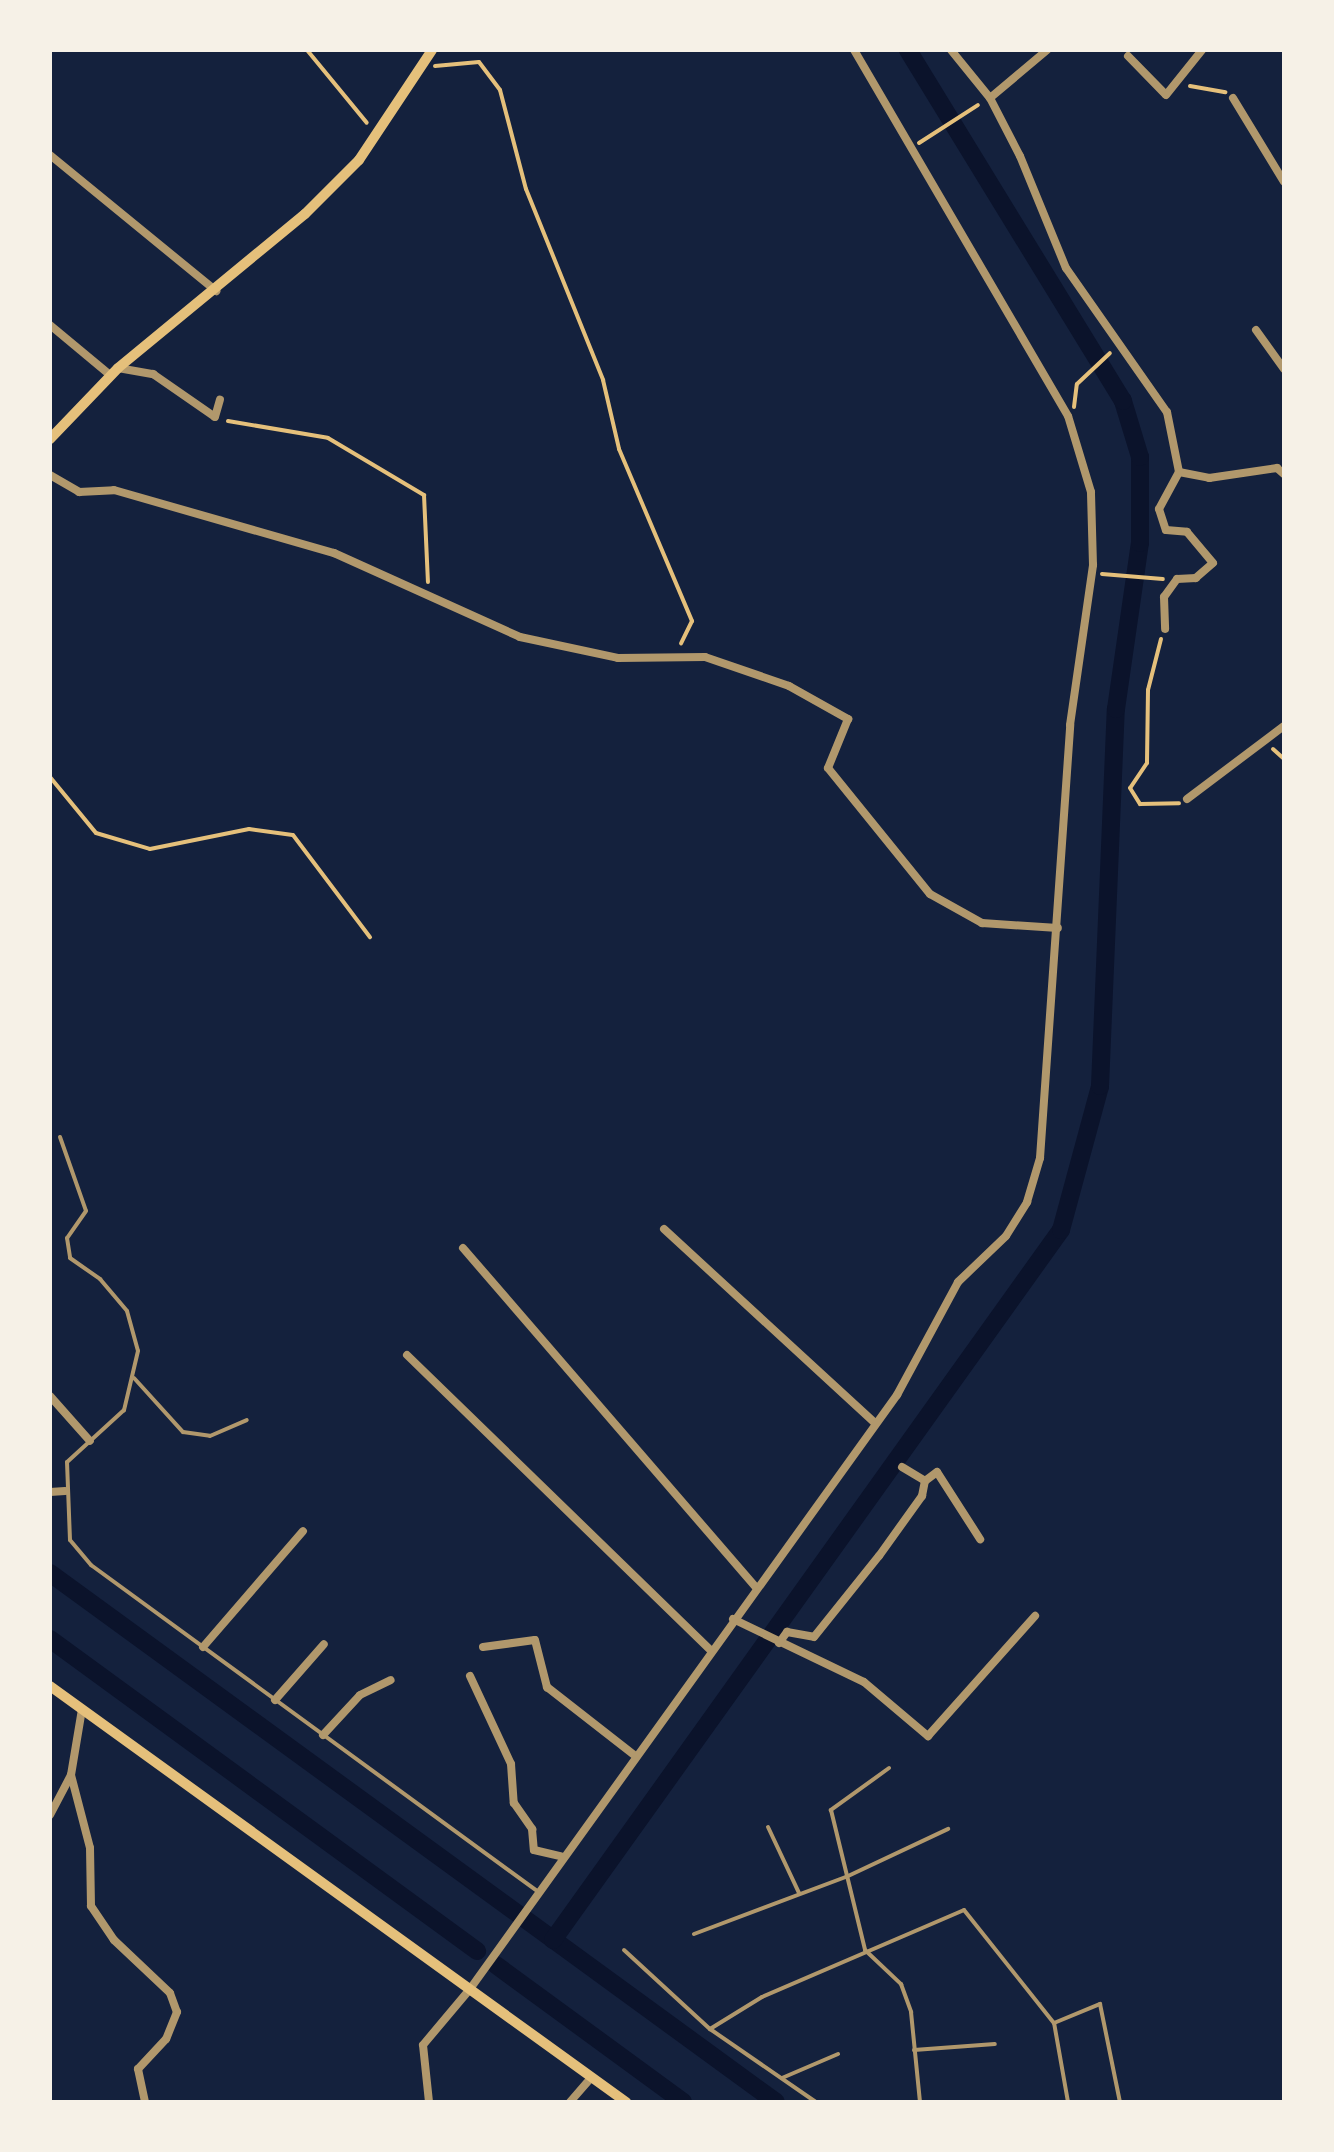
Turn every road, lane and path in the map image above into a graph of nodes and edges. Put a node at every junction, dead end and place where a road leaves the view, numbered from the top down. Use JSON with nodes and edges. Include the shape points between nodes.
{"nodes":[{"id":1,"x":307,"y":50,"type":"edge"},
{"id":2,"x":432,"y":50,"type":"edge"},
{"id":3,"x":854,"y":50,"type":"edge"},
{"id":4,"x":952,"y":50,"type":"edge"},
{"id":5,"x":1048,"y":50,"type":"edge"},
{"id":6,"x":1202,"y":50,"type":"edge"},
{"id":7,"x":1128,"y":56,"type":"dead end"},
{"id":8,"x":422,"y":66,"type":"junction"},
{"id":9,"x":1181,"y":74,"type":"junction"},
{"id":10,"x":990,"y":98,"type":"junction"},
{"id":11,"x":1233,"y":98,"type":"joint"},
{"id":12,"x":376,"y":134,"type":"junction"},
{"id":13,"x":912,"y":150,"type":"junction"},
{"id":14,"x":50,"y":155,"type":"edge"},
{"id":15,"x":1284,"y":182,"type":"edge"},
{"id":16,"x":216,"y":291,"type":"junction"},
{"id":17,"x":50,"y":325,"type":"edge"},
{"id":18,"x":1256,"y":330,"type":"dead end"},
{"id":19,"x":1100,"y":361,"type":"dead end"},
{"id":20,"x":1284,"y":369,"type":"edge"},
{"id":21,"x":114,"y":372,"type":"junction"},
{"id":22,"x":220,"y":400,"type":"dead end"},
{"id":23,"x":1066,"y":412,"type":"junction"},
{"id":24,"x":215,"y":417,"type":"junction"},
{"id":25,"x":50,"y":439,"type":"edge"},
{"id":26,"x":1179,"y":472,"type":"junction"},
{"id":27,"x":1284,"y":474,"type":"edge"},
{"id":28,"x":50,"y":475,"type":"edge"},
{"id":29,"x":1092,"y":574,"type":"junction"},
{"id":30,"x":1178,"y":579,"type":"junction"},
{"id":31,"x":428,"y":592,"type":"junction"},
{"id":32,"x":1164,"y":630,"type":"joint"},
{"id":33,"x":675,"y":658,"type":"junction"},
{"id":34,"x":1284,"y":726,"type":"edge"},
{"id":35,"x":50,"y":778,"type":"edge"},
{"id":36,"x":1187,"y":800,"type":"joint"},
{"id":37,"x":1058,"y":928,"type":"junction"},
{"id":38,"x":370,"y":937,"type":"dead end"},
{"id":39,"x":60,"y":1137,"type":"dead end"},
{"id":40,"x":664,"y":1229,"type":"dead end"},
{"id":41,"x":462,"y":1248,"type":"dead end"},
{"id":42,"x":406,"y":1355,"type":"dead end"},
{"id":43,"x":134,"y":1378,"type":"junction"},
{"id":44,"x":50,"y":1396,"type":"edge"},
{"id":45,"x":247,"y":1420,"type":"dead end"},
{"id":46,"x":875,"y":1423,"type":"junction"},
{"id":47,"x":90,"y":1440,"type":"junction"},
{"id":48,"x":902,"y":1467,"type":"dead end"},
{"id":49,"x":925,"y":1481,"type":"junction"},
{"id":50,"x":65,"y":1491,"type":"junction"},
{"id":51,"x":50,"y":1492,"type":"edge"},
{"id":52,"x":302,"y":1532,"type":"dead end"},
{"id":53,"x":980,"y":1540,"type":"dead end"},
{"id":54,"x":756,"y":1587,"type":"junction"},
{"id":55,"x":1035,"y":1616,"type":"dead end"},
{"id":56,"x":733,"y":1619,"type":"junction"},
{"id":57,"x":771,"y":1639,"type":"junction"},
{"id":58,"x":324,"y":1644,"type":"dead end"},
{"id":59,"x":204,"y":1648,"type":"junction"},
{"id":60,"x":483,"y":1648,"type":"dead end"},
{"id":61,"x":710,"y":1650,"type":"junction"},
{"id":62,"x":470,"y":1676,"type":"dead end"},
{"id":63,"x":391,"y":1680,"type":"dead end"},
{"id":64,"x":50,"y":1686,"type":"edge"},
{"id":65,"x":275,"y":1700,"type":"junction"},
{"id":66,"x":82,"y":1709,"type":"junction"},
{"id":67,"x":323,"y":1734,"type":"junction"},
{"id":68,"x":634,"y":1755,"type":"junction"},
{"id":69,"x":890,"y":1768,"type":"dead end"},
{"id":70,"x":71,"y":1774,"type":"junction"},
{"id":71,"x":50,"y":1815,"type":"edge"},
{"id":72,"x":768,"y":1827,"type":"dead end"},
{"id":73,"x":948,"y":1828,"type":"dead end"},
{"id":74,"x":561,"y":1856,"type":"junction"},
{"id":75,"x":846,"y":1877,"type":"junction"},
{"id":76,"x":537,"y":1890,"type":"junction"},
{"id":77,"x":799,"y":1892,"type":"junction"},
{"id":78,"x":694,"y":1934,"type":"dead end"},
{"id":79,"x":624,"y":1950,"type":"dead end"},
{"id":80,"x":865,"y":1950,"type":"junction"},
{"id":81,"x":470,"y":1989,"type":"junction"},
{"id":82,"x":1054,"y":2023,"type":"junction"},
{"id":83,"x":710,"y":2029,"type":"junction"},
{"id":84,"x":995,"y":2044,"type":"dead end"},
{"id":85,"x":914,"y":2050,"type":"junction"},
{"id":86,"x":838,"y":2054,"type":"dead end"},
{"id":87,"x":592,"y":2077,"type":"junction"},
{"id":88,"x":782,"y":2078,"type":"junction"},
{"id":89,"x":146,"y":2102,"type":"edge"},
{"id":90,"x":429,"y":2102,"type":"edge"},
{"id":91,"x":570,"y":2102,"type":"edge"},
{"id":92,"x":626,"y":2102,"type":"edge"},
{"id":93,"x":816,"y":2102,"type":"edge"},
{"id":94,"x":920,"y":2102,"type":"edge"},
{"id":95,"x":1068,"y":2102,"type":"edge"},
{"id":96,"x":1120,"y":2102,"type":"edge"}],
"edges":[{"from":1,"to":12,"type":"path"},
{"from":2,"to":8,"type":"main road"},
{"from":3,"to":13,"type":"street"},
{"from":4,"to":10,"type":"street"},
{"from":5,"to":10,"type":"street"},
{"from":6,"to":9,"type":"street"},
{"from":7,"to":9,"type":"street","via":[[1166,95]]},
{"from":8,"to":12,"type":"main road"},
{"from":8,"to":33,"type":"path","via":[[479,62],[500,90],[526,189],[596,362],[619,449],[692,621]]},
{"from":9,"to":11,"type":"path","via":[[1196,89]]},
{"from":10,"to":13,"type":"path"},
{"from":10,"to":26,"type":"street","via":[[1066,268],[1166,412]]},
{"from":11,"to":15,"type":"street"},
{"from":12,"to":16,"type":"main road","via":[[305,214]]},
{"from":13,"to":23,"type":"street"},
{"from":14,"to":16,"type":"street"},
{"from":16,"to":21,"type":"main road"},
{"from":17,"to":21,"type":"street"},
{"from":18,"to":20,"type":"street"},
{"from":19,"to":23,"type":"path","via":[[1077,384],[1080,397]]},
{"from":21,"to":24,"type":"street","via":[[154,374]]},
{"from":21,"to":25,"type":"main road"},
{"from":22,"to":24,"type":"street"},
{"from":23,"to":29,"type":"street","via":[[1091,492]]},
{"from":24,"to":31,"type":"path","via":[[328,438],[424,495]]},
{"from":26,"to":27,"type":"street","via":[[1209,478],[1276,468]]},
{"from":26,"to":30,"type":"street","via":[[1159,508],[1166,530],[1187,532],[1213,562],[1196,578]]},
{"from":28,"to":31,"type":"street","via":[[79,492],[114,490],[241,525]]},
{"from":29,"to":30,"type":"path"},
{"from":29,"to":37,"type":"street","via":[[1070,726]]},
{"from":30,"to":32,"type":"street","via":[[1164,597]]},
{"from":31,"to":33,"type":"street","via":[[520,638],[618,658]]},
{"from":32,"to":36,"type":"path","via":[[1150,677],[1147,763],[1130,788],[1140,804],[1169,808]]},
{"from":33,"to":37,"type":"street","via":[[705,657],[772,680],[848,719],[828,768],[930,894],[982,923]]},
{"from":34,"to":36,"type":"street"},
{"from":35,"to":38,"type":"path","via":[[96,833],[150,849],[248,829],[293,835]]},
{"from":37,"to":46,"type":"street","via":[[1040,1158],[1027,1202],[1006,1236],[958,1282]]},
{"from":39,"to":43,"type":"lane","via":[[86,1211],[66,1238],[70,1258],[100,1279],[127,1311],[138,1351]]},
{"from":40,"to":46,"type":"street"},
{"from":41,"to":54,"type":"street"},
{"from":42,"to":61,"type":"street"},
{"from":43,"to":45,"type":"lane","via":[[183,1432],[210,1436]]},
{"from":43,"to":47,"type":"lane","via":[[124,1410]]},
{"from":44,"to":47,"type":"street"},
{"from":46,"to":54,"type":"street"},
{"from":47,"to":50,"type":"lane","via":[[67,1462]]},
{"from":48,"to":49,"type":"street"},
{"from":49,"to":53,"type":"street","via":[[938,1472]]},
{"from":49,"to":57,"type":"street","via":[[922,1496],[814,1637],[786,1632]]},
{"from":50,"to":51,"type":"street"},
{"from":50,"to":59,"type":"lane","via":[[70,1540],[91,1566]]},
{"from":52,"to":59,"type":"street"},
{"from":54,"to":56,"type":"street"},
{"from":55,"to":57,"type":"street","via":[[928,1736],[864,1682]]},
{"from":56,"to":57,"type":"street"},
{"from":56,"to":61,"type":"street"},
{"from":58,"to":65,"type":"street"},
{"from":59,"to":65,"type":"lane"},
{"from":60,"to":68,"type":"street","via":[[535,1640],[548,1688]]},
{"from":61,"to":68,"type":"street"},
{"from":62,"to":74,"type":"street","via":[[511,1764],[514,1803],[532,1829],[534,1850]]},
{"from":63,"to":67,"type":"street","via":[[360,1695]]},
{"from":64,"to":66,"type":"main road"},
{"from":65,"to":67,"type":"lane"},
{"from":66,"to":70,"type":"street"},
{"from":66,"to":81,"type":"main road"},
{"from":67,"to":76,"type":"lane"},
{"from":68,"to":74,"type":"street"},
{"from":69,"to":75,"type":"lane","via":[[831,1810]]},
{"from":70,"to":71,"type":"street"},
{"from":70,"to":89,"type":"street","via":[[90,1848],[91,1906],[114,1940],[170,1993],[177,2012],[166,2039],[138,2069]]},
{"from":72,"to":77,"type":"lane"},
{"from":73,"to":75,"type":"lane"},
{"from":74,"to":76,"type":"street"},
{"from":75,"to":77,"type":"lane"},
{"from":75,"to":80,"type":"lane"},
{"from":76,"to":81,"type":"street"},
{"from":77,"to":78,"type":"lane"},
{"from":79,"to":83,"type":"lane"},
{"from":80,"to":82,"type":"lane","via":[[964,1910]]},
{"from":80,"to":83,"type":"lane"},
{"from":80,"to":85,"type":"lane","via":[[902,1984]]},
{"from":81,"to":87,"type":"main road"},
{"from":81,"to":90,"type":"street","via":[[423,2045]]},
{"from":82,"to":95,"type":"lane"},
{"from":82,"to":96,"type":"lane","via":[[1100,2004]]},
{"from":83,"to":88,"type":"lane"},
{"from":84,"to":85,"type":"lane"},
{"from":85,"to":94,"type":"lane"},
{"from":86,"to":88,"type":"lane"},
{"from":87,"to":91,"type":"street"},
{"from":87,"to":92,"type":"main road"},
{"from":88,"to":93,"type":"lane"}]}
